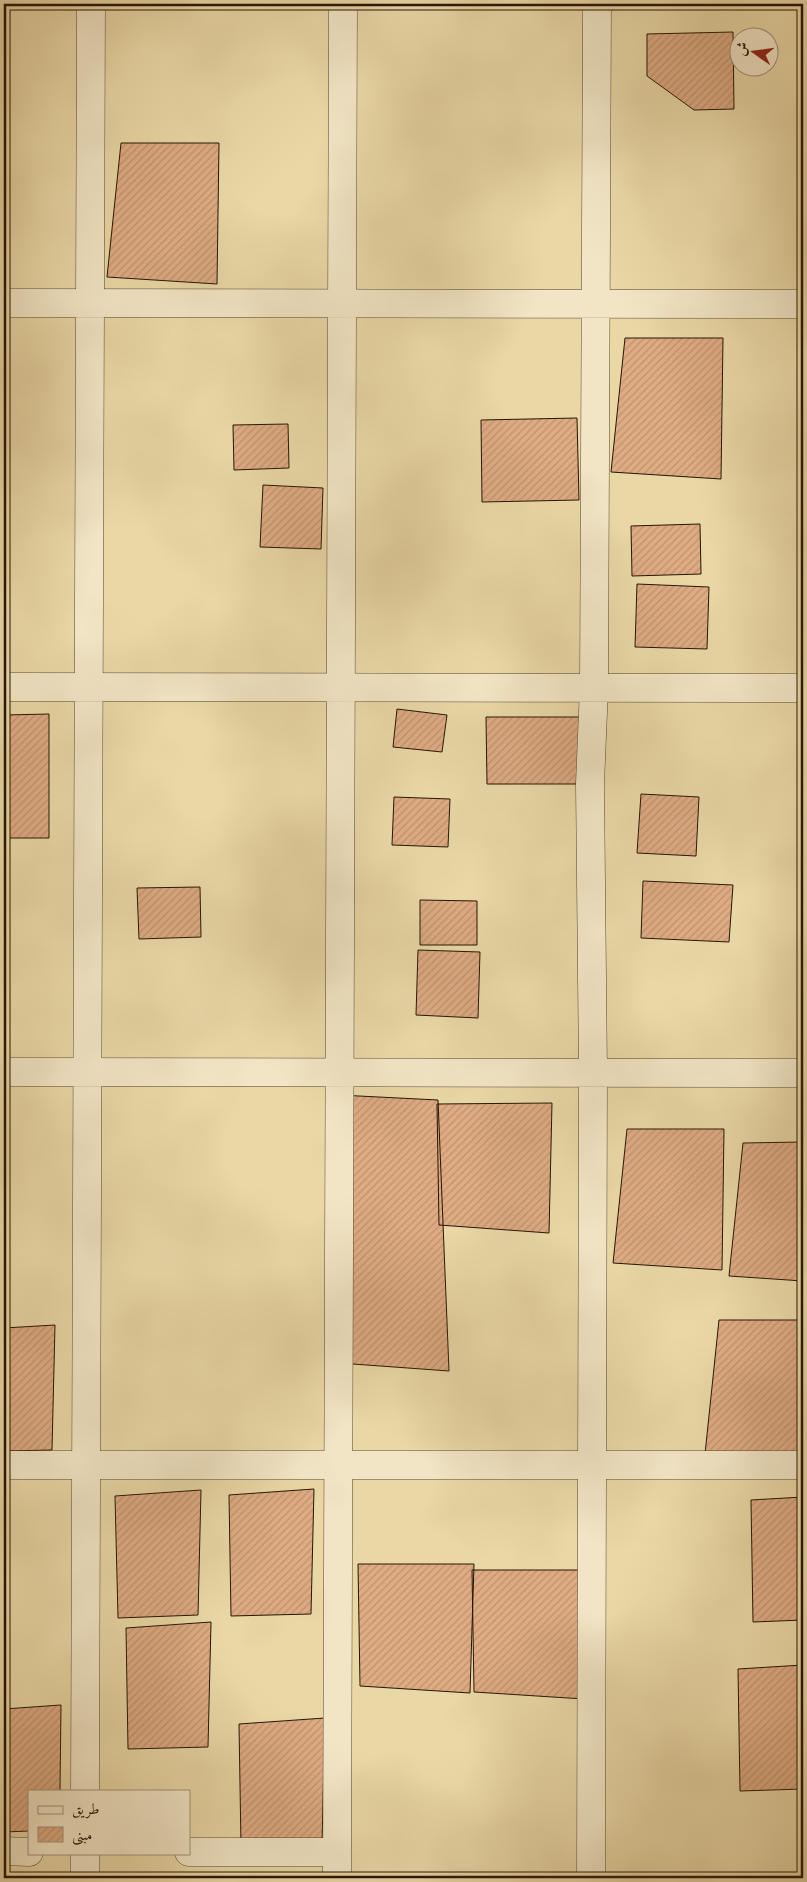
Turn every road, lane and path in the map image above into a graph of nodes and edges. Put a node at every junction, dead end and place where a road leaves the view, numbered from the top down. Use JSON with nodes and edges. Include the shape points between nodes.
{"nodes":[{"id":1,"x":91,"y":4,"type":"edge"},
{"id":2,"x":343,"y":4,"type":"edge"},
{"id":3,"x":596,"y":4,"type":"edge"},
{"id":4,"x":4,"y":303,"type":"edge"},
{"id":5,"x":90,"y":303,"type":"junction"},
{"id":6,"x":342,"y":303,"type":"junction"},
{"id":7,"x":596,"y":304,"type":"junction"},
{"id":8,"x":803,"y":304,"type":"edge"},
{"id":9,"x":4,"y":687,"type":"edge"},
{"id":10,"x":88,"y":687,"type":"junction"},
{"id":11,"x":341,"y":688,"type":"junction"},
{"id":12,"x":594,"y":688,"type":"junction"},
{"id":13,"x":803,"y":688,"type":"edge"},
{"id":14,"x":4,"y":1072,"type":"edge"},
{"id":15,"x":88,"y":1072,"type":"junction"},
{"id":16,"x":339,"y":1072,"type":"junction"},
{"id":17,"x":593,"y":1073,"type":"junction"},
{"id":18,"x":803,"y":1073,"type":"edge"},
{"id":19,"x":4,"y":1464,"type":"edge"},
{"id":20,"x":338,"y":1464,"type":"junction"},
{"id":21,"x":86,"y":1465,"type":"junction"},
{"id":22,"x":592,"y":1465,"type":"junction"},
{"id":23,"x":803,"y":1465,"type":"edge"},
{"id":24,"x":85,"y":1790,"type":"edge"},
{"id":25,"x":4,"y":1852,"type":"edge"},
{"id":26,"x":28,"y":1852,"type":"edge"},
{"id":27,"x":190,"y":1852,"type":"edge"},
{"id":28,"x":337,"y":1852,"type":"junction"},
{"id":29,"x":85,"y":1854,"type":"edge"},
{"id":30,"x":85,"y":1878,"type":"edge"},
{"id":31,"x":337,"y":1878,"type":"edge"},
{"id":32,"x":591,"y":1878,"type":"edge"}],
"edges":[{"from":1,"to":5,"type":"street"},
{"from":2,"to":6,"type":"street"},
{"from":3,"to":7,"type":"street"},
{"from":4,"to":5,"type":"street"},
{"from":5,"to":6,"type":"street"},
{"from":5,"to":10,"type":"street"},
{"from":6,"to":7,"type":"street"},
{"from":6,"to":11,"type":"street"},
{"from":7,"to":8,"type":"street"},
{"from":7,"to":12,"type":"street"},
{"from":9,"to":10,"type":"street"},
{"from":10,"to":11,"type":"street"},
{"from":10,"to":15,"type":"street"},
{"from":11,"to":12,"type":"street"},
{"from":11,"to":16,"type":"street"},
{"from":12,"to":13,"type":"street"},
{"from":12,"to":17,"type":"street","via":[[590,784]]},
{"from":14,"to":15,"type":"street"},
{"from":15,"to":16,"type":"street"},
{"from":15,"to":21,"type":"street"},
{"from":16,"to":17,"type":"street"},
{"from":16,"to":20,"type":"street"},
{"from":17,"to":18,"type":"street"},
{"from":17,"to":22,"type":"street"},
{"from":19,"to":21,"type":"street"},
{"from":20,"to":21,"type":"street"},
{"from":20,"to":22,"type":"street"},
{"from":20,"to":28,"type":"street"},
{"from":21,"to":24,"type":"street"},
{"from":22,"to":23,"type":"street"},
{"from":22,"to":32,"type":"street"},
{"from":25,"to":26,"type":"street"},
{"from":27,"to":28,"type":"street"},
{"from":28,"to":31,"type":"street"},
{"from":29,"to":30,"type":"street"}]}
